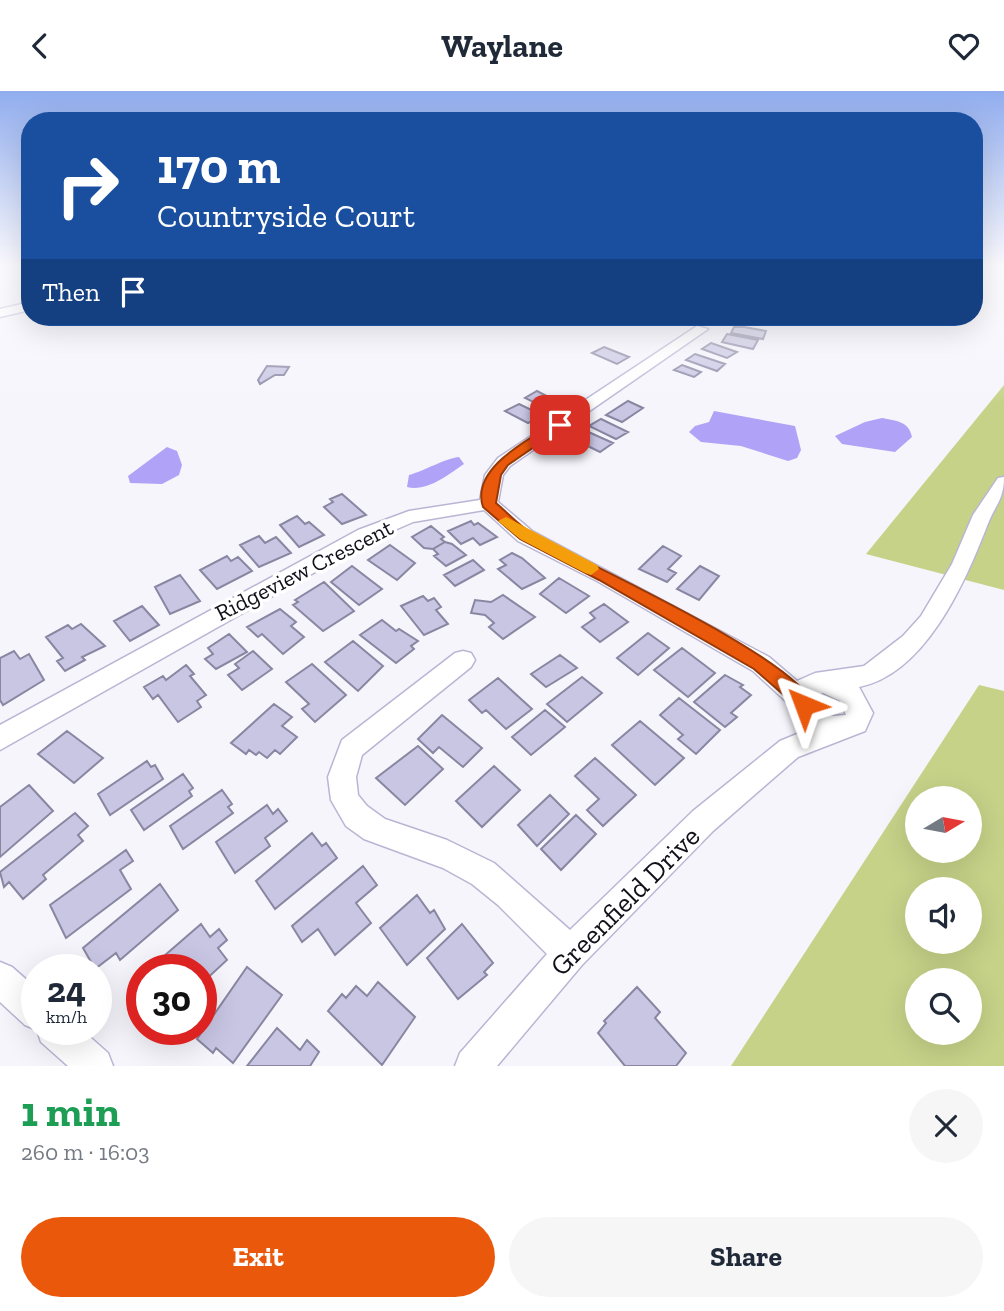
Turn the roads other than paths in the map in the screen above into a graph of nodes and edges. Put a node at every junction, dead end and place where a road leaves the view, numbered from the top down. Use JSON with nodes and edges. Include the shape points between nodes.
{"nodes":[{"id":1,"x":702,"y":330,"type":"dead end"},
{"id":2,"x":1004,"y":482,"type":"edge"},
{"id":3,"x":488,"y":504,"type":"junction"},
{"id":4,"x":463,"y":660,"type":"dead end"},
{"id":5,"x":761,"y":664,"type":"junction"},
{"id":6,"x":870,"y":675,"type":"junction"},
{"id":7,"x":826,"y":683,"type":"junction"},
{"id":8,"x":803,"y":703,"type":"junction"},
{"id":9,"x":850,"y":721,"type":"junction"},
{"id":10,"x":0,"y":737,"type":"edge"},
{"id":11,"x":789,"y":749,"type":"junction"},
{"id":12,"x":570,"y":953,"type":"junction"},
{"id":13,"x":0,"y":979,"type":"edge"},
{"id":14,"x":21,"y":998,"type":"edge"},
{"id":15,"x":71,"y":1045,"type":"edge"},
{"id":16,"x":94,"y":1066,"type":"edge"},
{"id":17,"x":473,"y":1066,"type":"edge"}],
"edges":[{"from":1,"to":3,"type":"street","via":[[504,462],[494,475]]},
{"from":2,"to":6,"type":"street","via":[[982,515],[962,564],[929,622]]},
{"from":3,"to":5,"type":"street","via":[[525,536]]},
{"from":3,"to":10,"type":"street","name":"Ridgeview Crescent","via":[[409,517],[365,535]]},
{"from":4,"to":12,"type":"street","via":[[351,748],[340,785],[345,803],[373,829],[467,863],[489,877]]},
{"from":5,"to":7,"type":"street"},
{"from":5,"to":8,"type":"street"},
{"from":6,"to":7,"type":"street"},
{"from":6,"to":9,"type":"street"},
{"from":7,"to":8,"type":"street","via":[[809,685]]},
{"from":7,"to":9,"type":"street","via":[[854,698]]},
{"from":8,"to":9,"type":"street","via":[[822,724]]},
{"from":8,"to":11,"type":"street"},
{"from":9,"to":11,"type":"street","name":"Greenfield Drive"},
{"from":11,"to":12,"type":"street","name":"Greenfield Drive","via":[[703,821]]},
{"from":12,"to":17,"type":"street","name":"Greenfield Drive"},
{"from":13,"to":14,"type":"street"},
{"from":15,"to":16,"type":"street"}]}
